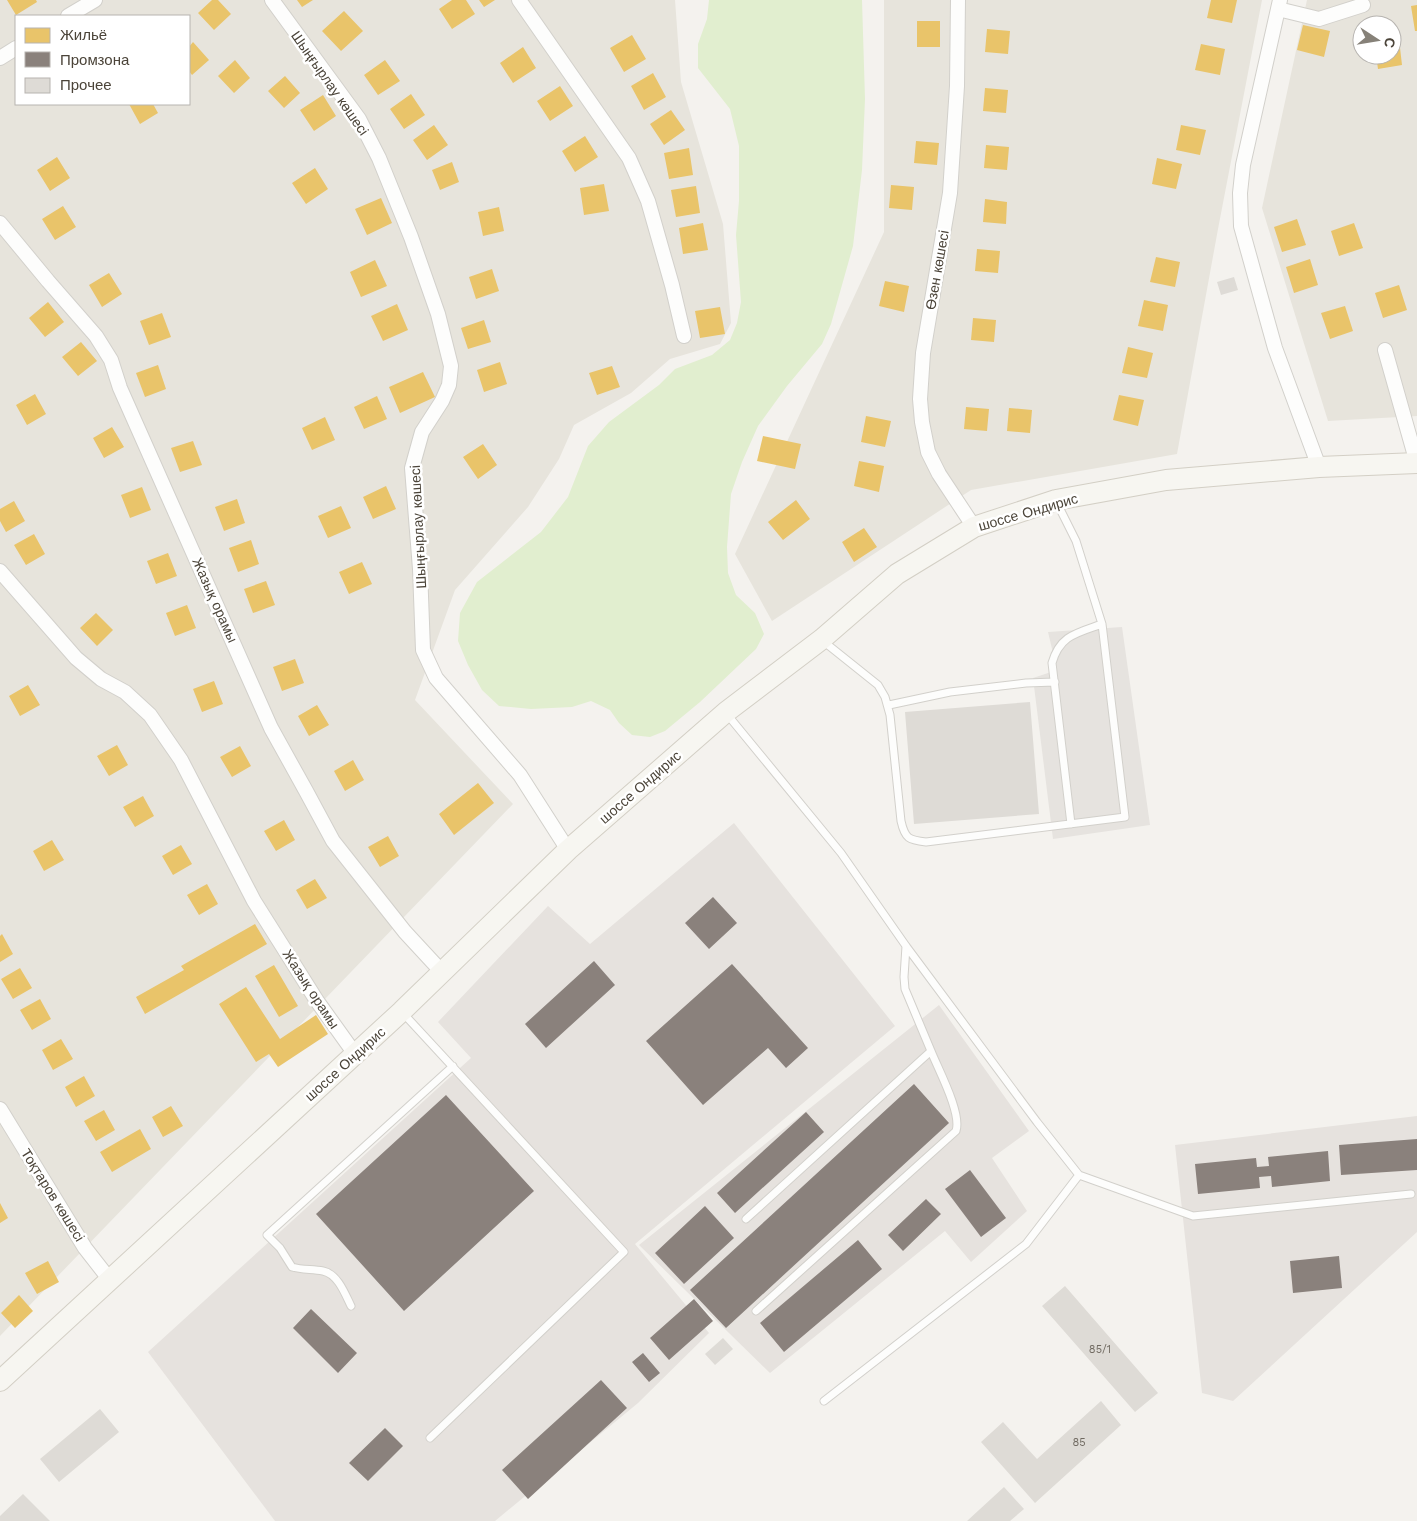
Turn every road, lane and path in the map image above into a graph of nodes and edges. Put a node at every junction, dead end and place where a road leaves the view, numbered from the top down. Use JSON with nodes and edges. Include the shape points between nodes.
{"nodes":[{"id":1,"x":94,"y":0,"type":"edge"},
{"id":2,"x":272,"y":0,"type":"edge"},
{"id":3,"x":519,"y":0,"type":"edge"},
{"id":4,"x":958,"y":0,"type":"edge"},
{"id":5,"x":1279,"y":5,"type":"edge"},
{"id":6,"x":1363,"y":5,"type":"dead end"},
{"id":7,"x":70,"y":15,"type":"edge"},
{"id":8,"x":15,"y":49,"type":"edge"},
{"id":9,"x":0,"y":58,"type":"edge"},
{"id":10,"x":0,"y":223,"type":"edge"},
{"id":11,"x":684,"y":336,"type":"dead end"},
{"id":12,"x":1385,"y":350,"type":"dead end"},
{"id":13,"x":1417,"y":463,"type":"edge"},
{"id":14,"x":1319,"y":467,"type":"junction"},
{"id":15,"x":1056,"y":500,"type":"junction"},
{"id":16,"x":974,"y":527,"type":"junction"},
{"id":17,"x":0,"y":571,"type":"edge"},
{"id":18,"x":1102,"y":624,"type":"junction"},
{"id":19,"x":822,"y":640,"type":"junction"},
{"id":20,"x":1055,"y":682,"type":"junction"},
{"id":21,"x":889,"y":706,"type":"junction"},
{"id":22,"x":726,"y":712,"type":"junction"},
{"id":23,"x":1071,"y":824,"type":"junction"},
{"id":24,"x":568,"y":850,"type":"junction"},
{"id":25,"x":906,"y":946,"type":"junction"},
{"id":26,"x":442,"y":972,"type":"junction"},
{"id":27,"x":402,"y":1012,"type":"junction"},
{"id":28,"x":930,"y":1051,"type":"junction"},
{"id":29,"x":354,"y":1054,"type":"junction"},
{"id":30,"x":453,"y":1066,"type":"junction"},
{"id":31,"x":0,"y":1109,"type":"edge"},
{"id":32,"x":1079,"y":1175,"type":"junction"},
{"id":33,"x":1410,"y":1194,"type":"dead end"},
{"id":34,"x":746,"y":1219,"type":"dead end"},
{"id":35,"x":110,"y":1280,"type":"junction"},
{"id":36,"x":352,"y":1306,"type":"dead end"},
{"id":37,"x":756,"y":1311,"type":"dead end"},
{"id":38,"x":0,"y":1381,"type":"edge"},
{"id":39,"x":824,"y":1401,"type":"dead end"},
{"id":40,"x":430,"y":1438,"type":"dead end"}],
"edges":[{"from":1,"to":7,"type":"street"},
{"from":2,"to":24,"type":"street","name":"Шыңғырлау көшесі","via":[[358,119],[379,158],[438,314],[451,366],[449,385],[422,432],[412,468],[423,650],[436,678],[520,775]]},
{"from":3,"to":11,"type":"street","via":[[629,158],[648,201]]},
{"from":4,"to":16,"type":"street","name":"Өзен көшесі","via":[[957,86],[950,193],[923,353],[920,399],[928,452]]},
{"from":5,"to":6,"type":"street","via":[[1319,19]]},
{"from":5,"to":14,"type":"street","via":[[1243,165],[1241,226],[1275,348]]},
{"from":8,"to":9,"type":"street"},
{"from":10,"to":26,"type":"street","name":"Жазық орамы","via":[[96,336],[111,360],[120,388],[271,728],[333,841],[405,932]]},
{"from":12,"to":13,"type":"street"},
{"from":13,"to":14,"type":"main road","name":"шоссе Ондирис"},
{"from":14,"to":15,"type":"main road","name":"шоссе Ондирис","via":[[1166,480]]},
{"from":15,"to":16,"type":"main road","name":"шоссе Ондирис"},
{"from":15,"to":18,"type":"lane","via":[[1076,541]]},
{"from":16,"to":19,"type":"main road","name":"шоссе Ондирис","via":[[897,574]]},
{"from":17,"to":29,"type":"street","name":"Жазық орамы","via":[[76,658],[101,679],[125,692],[150,715],[181,760],[254,901]]},
{"from":18,"to":20,"type":"lane","via":[[1061,643],[1052,664]]},
{"from":18,"to":23,"type":"lane","via":[[1125,817]]},
{"from":19,"to":21,"type":"lane","via":[[878,685]]},
{"from":19,"to":22,"type":"main road","name":"шоссе Ондирис"},
{"from":20,"to":21,"type":"lane","via":[[950,692]]},
{"from":20,"to":23,"type":"lane"},
{"from":21,"to":23,"type":"lane","via":[[901,821],[903,833],[911,840],[926,842]]},
{"from":22,"to":24,"type":"main road","name":"шоссе Ондирис"},
{"from":22,"to":25,"type":"lane","via":[[841,853]]},
{"from":24,"to":26,"type":"main road","name":"шоссе Ондирис"},
{"from":25,"to":28,"type":"lane","via":[[905,989]]},
{"from":25,"to":32,"type":"lane"},
{"from":26,"to":27,"type":"main road","name":"шоссе Ондирис"},
{"from":27,"to":29,"type":"main road","name":"шоссе Ондирис"},
{"from":27,"to":30,"type":"lane"},
{"from":28,"to":34,"type":"lane"},
{"from":28,"to":37,"type":"lane","via":[[958,1119],[956,1130]]},
{"from":29,"to":35,"type":"main road","name":"шоссе Ондирис"},
{"from":30,"to":36,"type":"lane","via":[[267,1235],[292,1267],[325,1271],[338,1280]]},
{"from":30,"to":40,"type":"lane","via":[[624,1252]]},
{"from":31,"to":35,"type":"street","name":"Тоқтаров көшесі","via":[[85,1248]]},
{"from":32,"to":33,"type":"lane","via":[[1193,1216]]},
{"from":32,"to":39,"type":"lane","via":[[1026,1244]]},
{"from":35,"to":38,"type":"main road","name":"шоссе Ондирис"}]}
